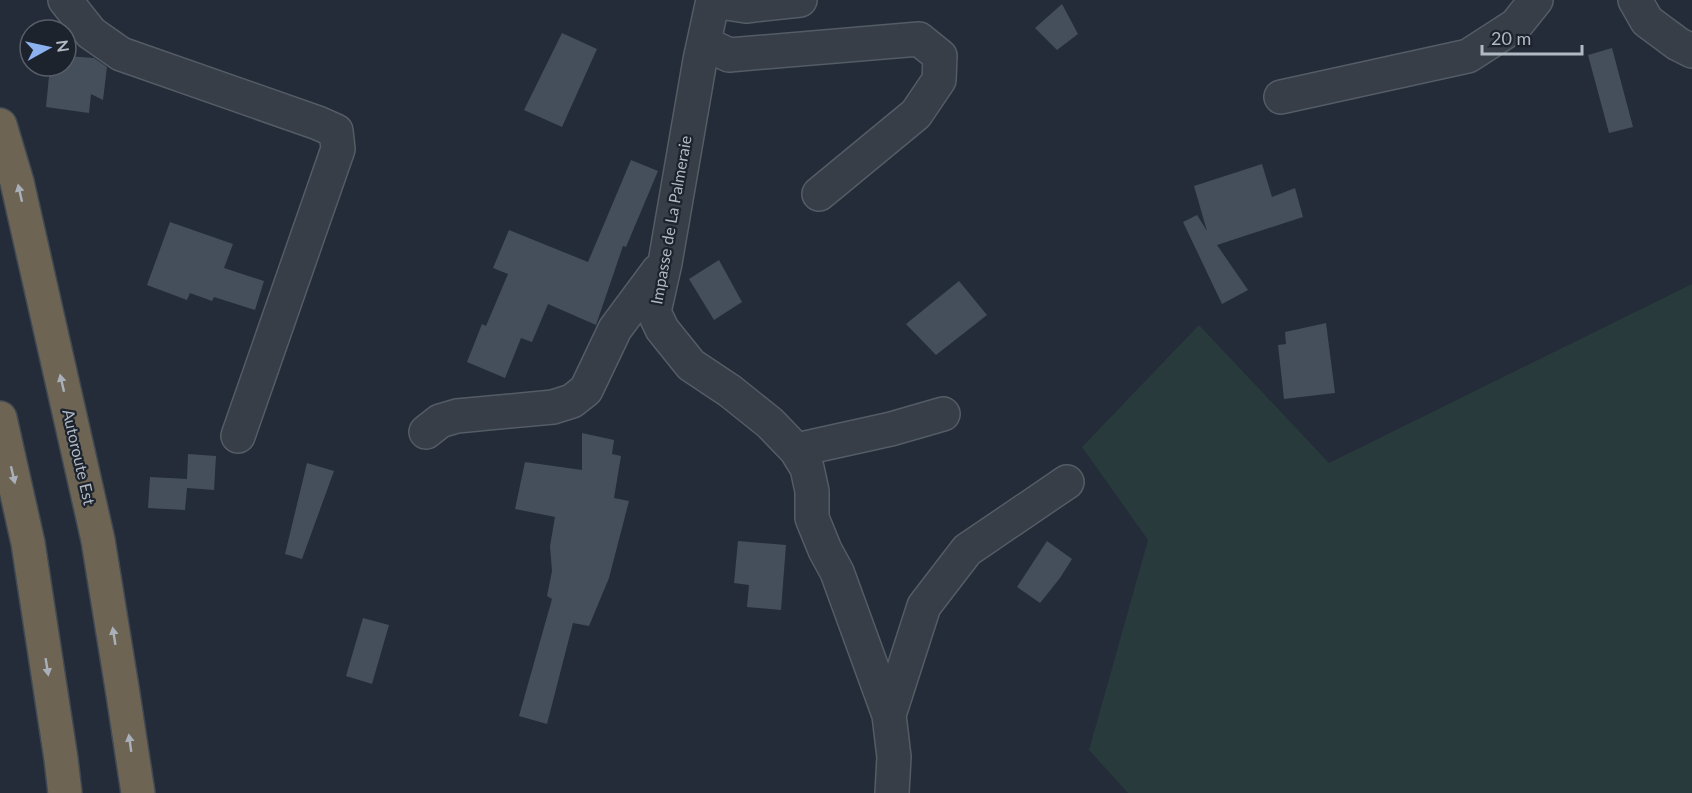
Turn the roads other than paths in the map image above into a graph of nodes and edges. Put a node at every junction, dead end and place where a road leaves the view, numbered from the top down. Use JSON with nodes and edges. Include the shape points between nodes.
{"nodes":[{"id":1,"x":65,"y":0,"type":"edge"},
{"id":2,"x":800,"y":0,"type":"edge"},
{"id":3,"x":1536,"y":0,"type":"edge"},
{"id":4,"x":1635,"y":0,"type":"edge"},
{"id":5,"x":713,"y":1,"type":"edge"},
{"id":6,"x":704,"y":43,"type":"junction"},
{"id":7,"x":1692,"y":51,"type":"edge"},
{"id":8,"x":1281,"y":97,"type":"dead end"},
{"id":9,"x":0,"y":125,"type":"edge"},
{"id":10,"x":819,"y":194,"type":"dead end"},
{"id":11,"x":665,"y":263,"type":"junction"},
{"id":12,"x":943,"y":414,"type":"dead end"},
{"id":13,"x":0,"y":418,"type":"edge"},
{"id":14,"x":426,"y":432,"type":"dead end"},
{"id":15,"x":238,"y":436,"type":"dead end"},
{"id":16,"x":796,"y":450,"type":"junction"},
{"id":17,"x":1066,"y":482,"type":"dead end"},
{"id":18,"x":889,"y":715,"type":"junction"},
{"id":19,"x":65,"y":793,"type":"edge"},
{"id":20,"x":138,"y":793,"type":"edge"},
{"id":21,"x":892,"y":793,"type":"edge"}],
"edges":[{"from":1,"to":15,"type":"street","via":[[91,33],[121,54],[336,131],[338,150]]},
{"from":2,"to":5,"type":"street","via":[[746,6]]},
{"from":3,"to":8,"type":"street","via":[[1515,25],[1468,56]]},
{"from":4,"to":7,"type":"street","via":[[1647,21]]},
{"from":5,"to":6,"type":"street","name":"Impasse de La Palmeraie"},
{"from":6,"to":10,"type":"street","via":[[729,55],[919,39],[940,56],[939,80],[916,114]]},
{"from":6,"to":11,"type":"street","name":"Impasse de La Palmeraie"},
{"from":20,"to":9,"type":"highway","name":"Autoroute Est","one_way":true,"via":[[98,540],[17,182]]},
{"from":11,"to":14,"type":"street","via":[[615,329],[586,390],[572,401],[553,407],[457,416],[440,421]]},
{"from":11,"to":16,"type":"street","name":"Impasse de La Palmeraie","via":[[654,312],[662,329],[691,365],[770,423]]},
{"from":12,"to":16,"type":"street"},
{"from":13,"to":19,"type":"highway","one_way":true,"via":[[28,543]]},
{"from":16,"to":18,"type":"street","name":"Impasse de La Palmeraie","via":[[807,468],[812,518],[837,572]]},
{"from":17,"to":18,"type":"street","via":[[967,550],[924,606]]},
{"from":18,"to":21,"type":"street","name":"Impasse de La Palmeraie","via":[[894,757]]}]}
